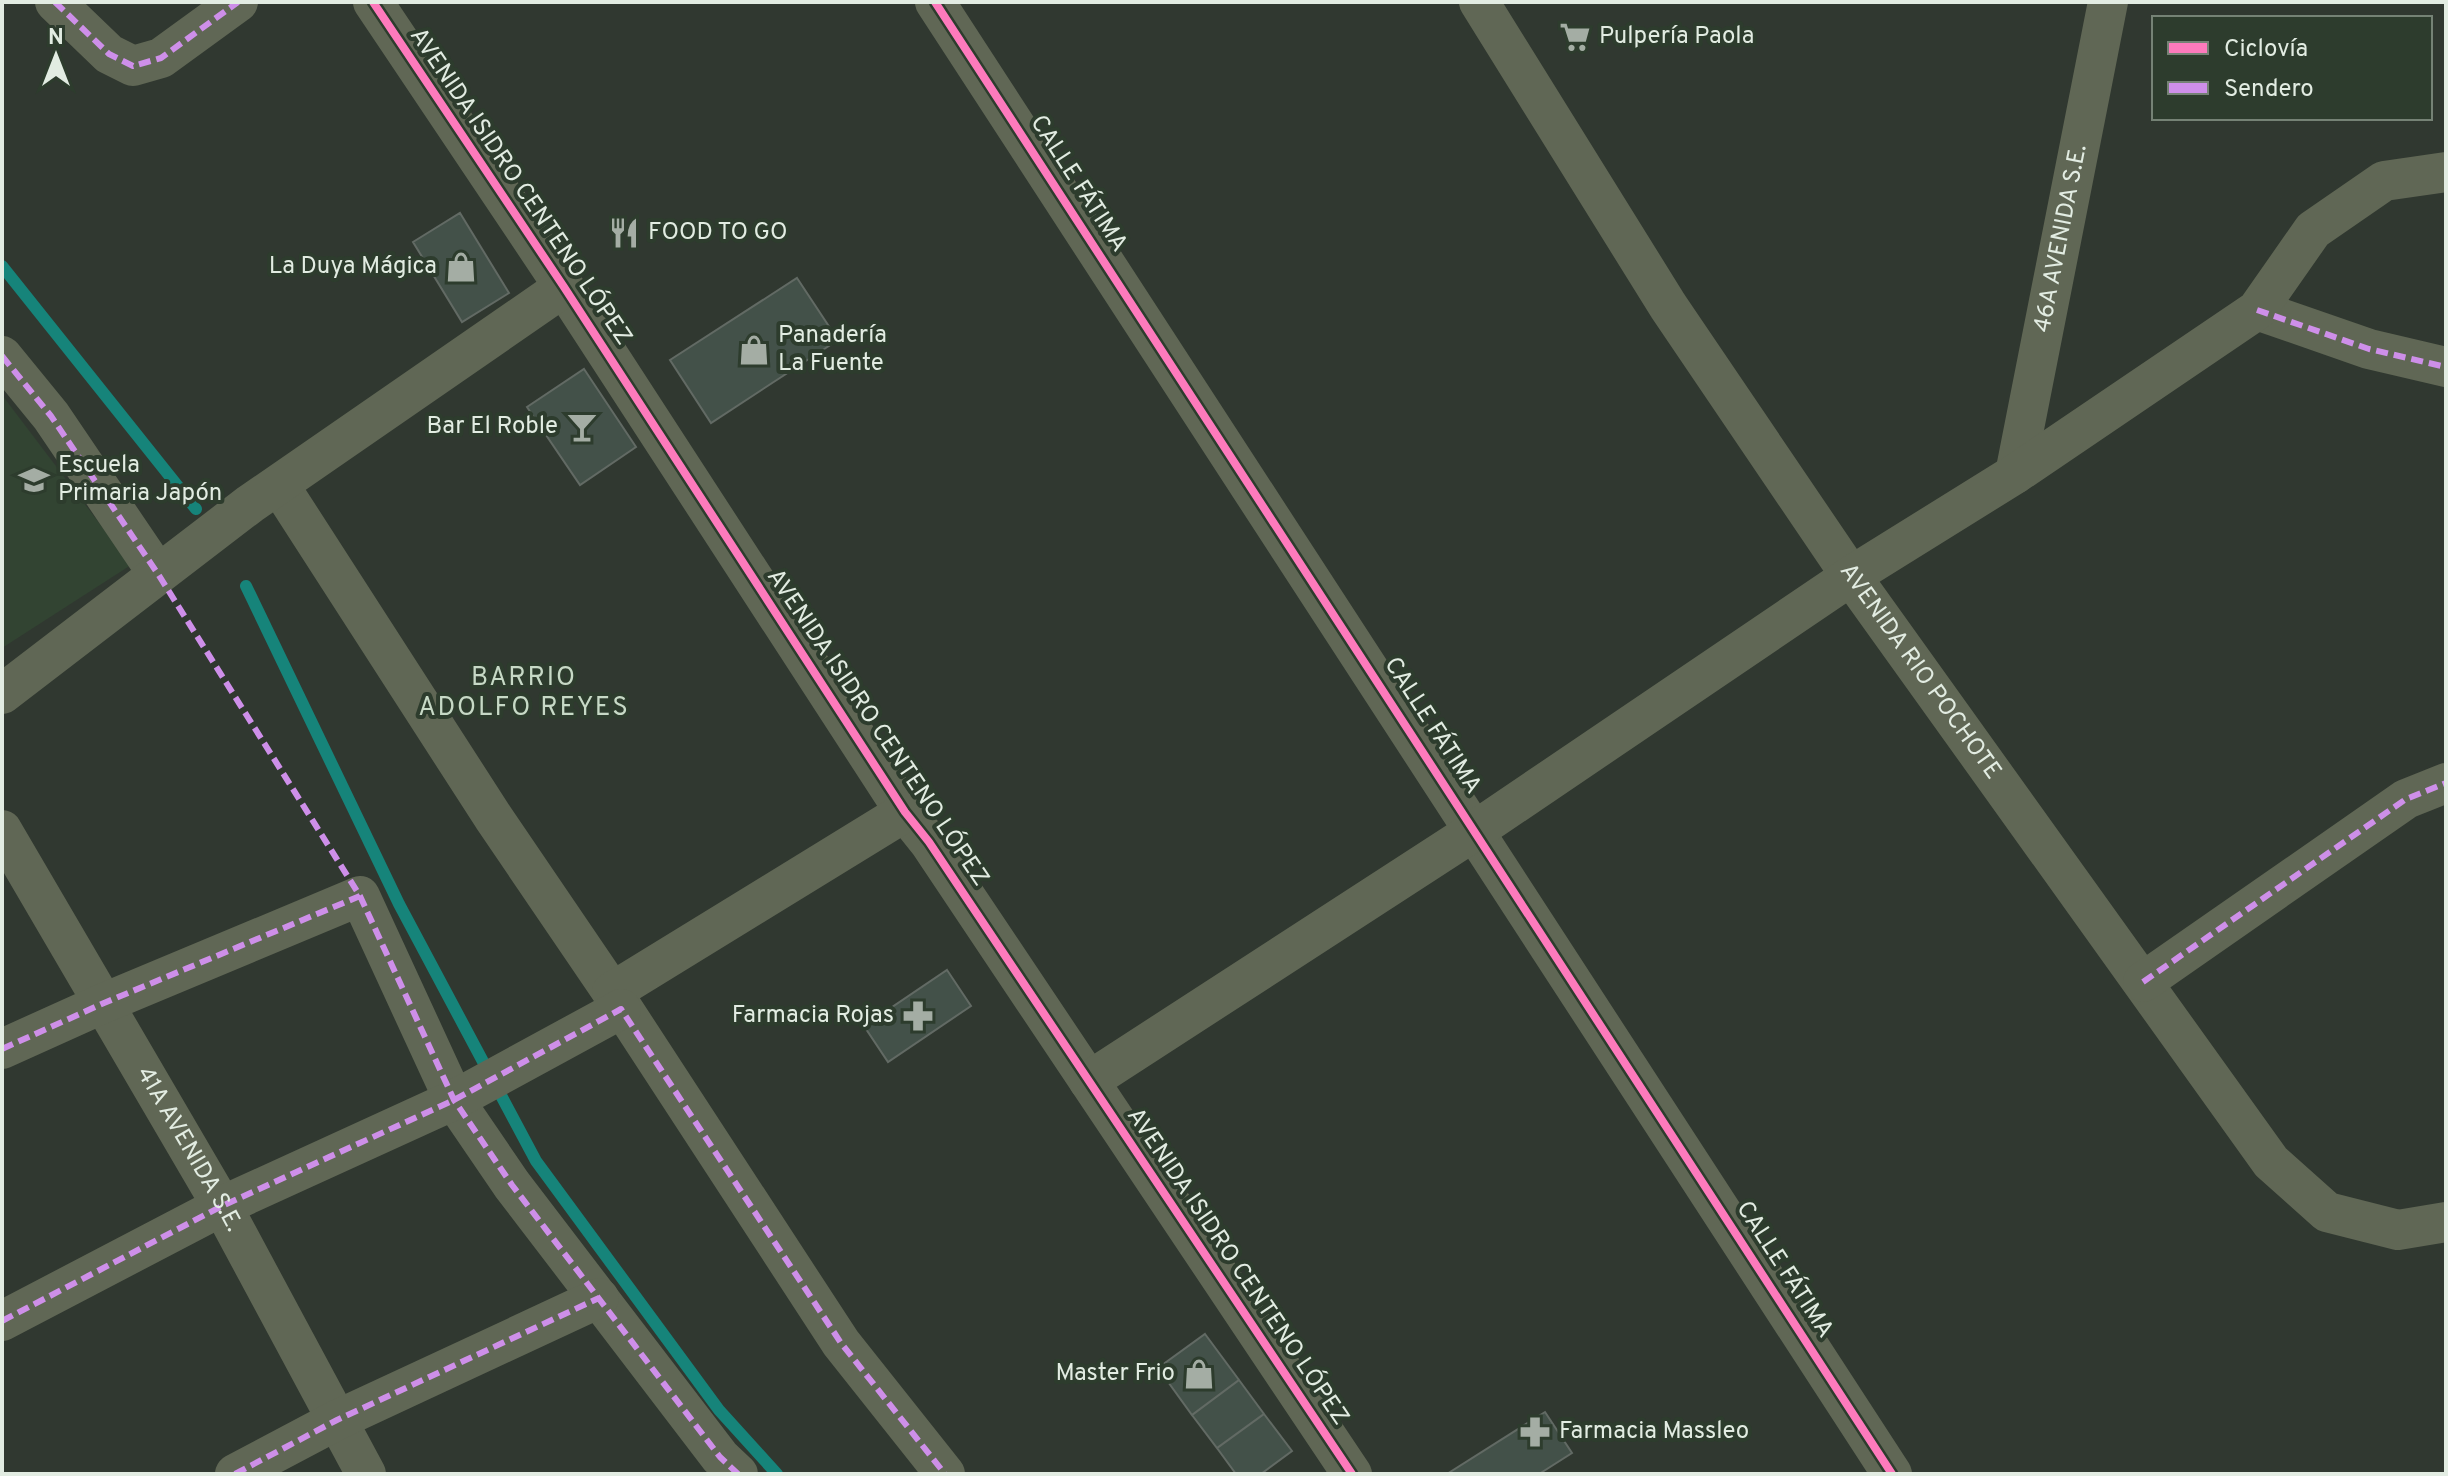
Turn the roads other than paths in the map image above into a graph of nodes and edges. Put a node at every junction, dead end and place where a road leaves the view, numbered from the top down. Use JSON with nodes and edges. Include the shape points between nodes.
{"nodes":[{"id":1,"x":55,"y":2,"type":"edge"},
{"id":2,"x":238,"y":2,"type":"edge"},
{"id":3,"x":373,"y":2,"type":"edge"},
{"id":4,"x":935,"y":2,"type":"edge"},
{"id":5,"x":1479,"y":2,"type":"edge"},
{"id":6,"x":2108,"y":2,"type":"edge"},
{"id":7,"x":2446,"y":172,"type":"edge"},
{"id":8,"x":564,"y":287,"type":"junction"},
{"id":9,"x":2257,"y":310,"type":"junction"},
{"id":10,"x":2,"y":356,"type":"edge"},
{"id":11,"x":2446,"y":367,"type":"edge"},
{"id":12,"x":2015,"y":474,"type":"junction"},
{"id":13,"x":279,"y":485,"type":"junction"},
{"id":14,"x":158,"y":574,"type":"junction"},
{"id":15,"x":1851,"y":576,"type":"junction"},
{"id":16,"x":2,"y":694,"type":"edge"},
{"id":17,"x":2446,"y":783,"type":"edge"},
{"id":18,"x":905,"y":812,"type":"junction"},
{"id":19,"x":2,"y":830,"type":"edge"},
{"id":20,"x":1476,"y":830,"type":"junction"},
{"id":21,"x":2143,"y":982,"type":"junction"},
{"id":22,"x":616,"y":1000,"type":"junction"},
{"id":23,"x":104,"y":1003,"type":"junction"},
{"id":24,"x":2,"y":1049,"type":"edge"},
{"id":25,"x":1089,"y":1081,"type":"junction"},
{"id":26,"x":454,"y":1100,"type":"junction"},
{"id":27,"x":222,"y":1206,"type":"junction"},
{"id":28,"x":2446,"y":1222,"type":"edge"},
{"id":29,"x":599,"y":1298,"type":"junction"},
{"id":30,"x":2,"y":1321,"type":"edge"},
{"id":31,"x":337,"y":1420,"type":"junction"},
{"id":32,"x":1342,"y":1471,"type":"edge"},
{"id":33,"x":235,"y":1474,"type":"edge"},
{"id":34,"x":366,"y":1474,"type":"edge"},
{"id":35,"x":738,"y":1474,"type":"edge"},
{"id":36,"x":945,"y":1474,"type":"edge"},
{"id":37,"x":1892,"y":1474,"type":"edge"}],
"edges":[{"from":1,"to":2,"type":"street","via":[[109,54],[133,66],[161,58]]},
{"from":3,"to":8,"type":"street","name":"AVENIDA ISIDRO CENTENO LÓPEZ"},
{"from":4,"to":20,"type":"street","name":"CALLE FÁTIMA"},
{"from":5,"to":15,"type":"street","name":"AVENIDA RIO POCHOTE","via":[[1668,306]]},
{"from":6,"to":12,"type":"street","name":"46A AVENIDA S.E."},
{"from":7,"to":9,"type":"street","via":[[2384,181],[2313,230]]},
{"from":8,"to":13,"type":"street"},
{"from":8,"to":18,"type":"street","name":"AVENIDA ISIDRO CENTENO LÓPEZ"},
{"from":9,"to":11,"type":"street","via":[[2369,349]]},
{"from":9,"to":12,"type":"street"},
{"from":10,"to":14,"type":"street","via":[[51,416]]},
{"from":12,"to":15,"type":"street"},
{"from":13,"to":14,"type":"street"},
{"from":13,"to":22,"type":"street"},
{"from":14,"to":16,"type":"street"},
{"from":15,"to":20,"type":"street"},
{"from":15,"to":21,"type":"street","name":"AVENIDA RIO POCHOTE"},
{"from":17,"to":21,"type":"street","via":[[2406,799]]},
{"from":18,"to":22,"type":"street"},
{"from":18,"to":25,"type":"street","name":"AVENIDA ISIDRO CENTENO LÓPEZ"},
{"from":19,"to":23,"type":"street","name":"41A AVENIDA S.E."},
{"from":20,"to":25,"type":"street"},
{"from":20,"to":37,"type":"street","name":"CALLE FÁTIMA"},
{"from":21,"to":28,"type":"street","name":"AVENIDA RIO POCHOTE","via":[[2271,1162],[2327,1212],[2398,1230]]},
{"from":22,"to":26,"type":"street"},
{"from":22,"to":36,"type":"street","via":[[841,1343]]},
{"from":23,"to":24,"type":"street"},
{"from":23,"to":26,"type":"street","via":[[360,896]]},
{"from":23,"to":27,"type":"street","name":"41A AVENIDA S.E."},
{"from":25,"to":32,"type":"street","name":"AVENIDA ISIDRO CENTENO LÓPEZ"},
{"from":26,"to":27,"type":"street"},
{"from":26,"to":29,"type":"street"},
{"from":27,"to":30,"type":"street"},
{"from":27,"to":31,"type":"street","name":"41A AVENIDA S.E."},
{"from":29,"to":31,"type":"street"},
{"from":29,"to":35,"type":"street"},
{"from":31,"to":33,"type":"street"},
{"from":31,"to":34,"type":"street","name":"41A AVENIDA S.E."}]}
